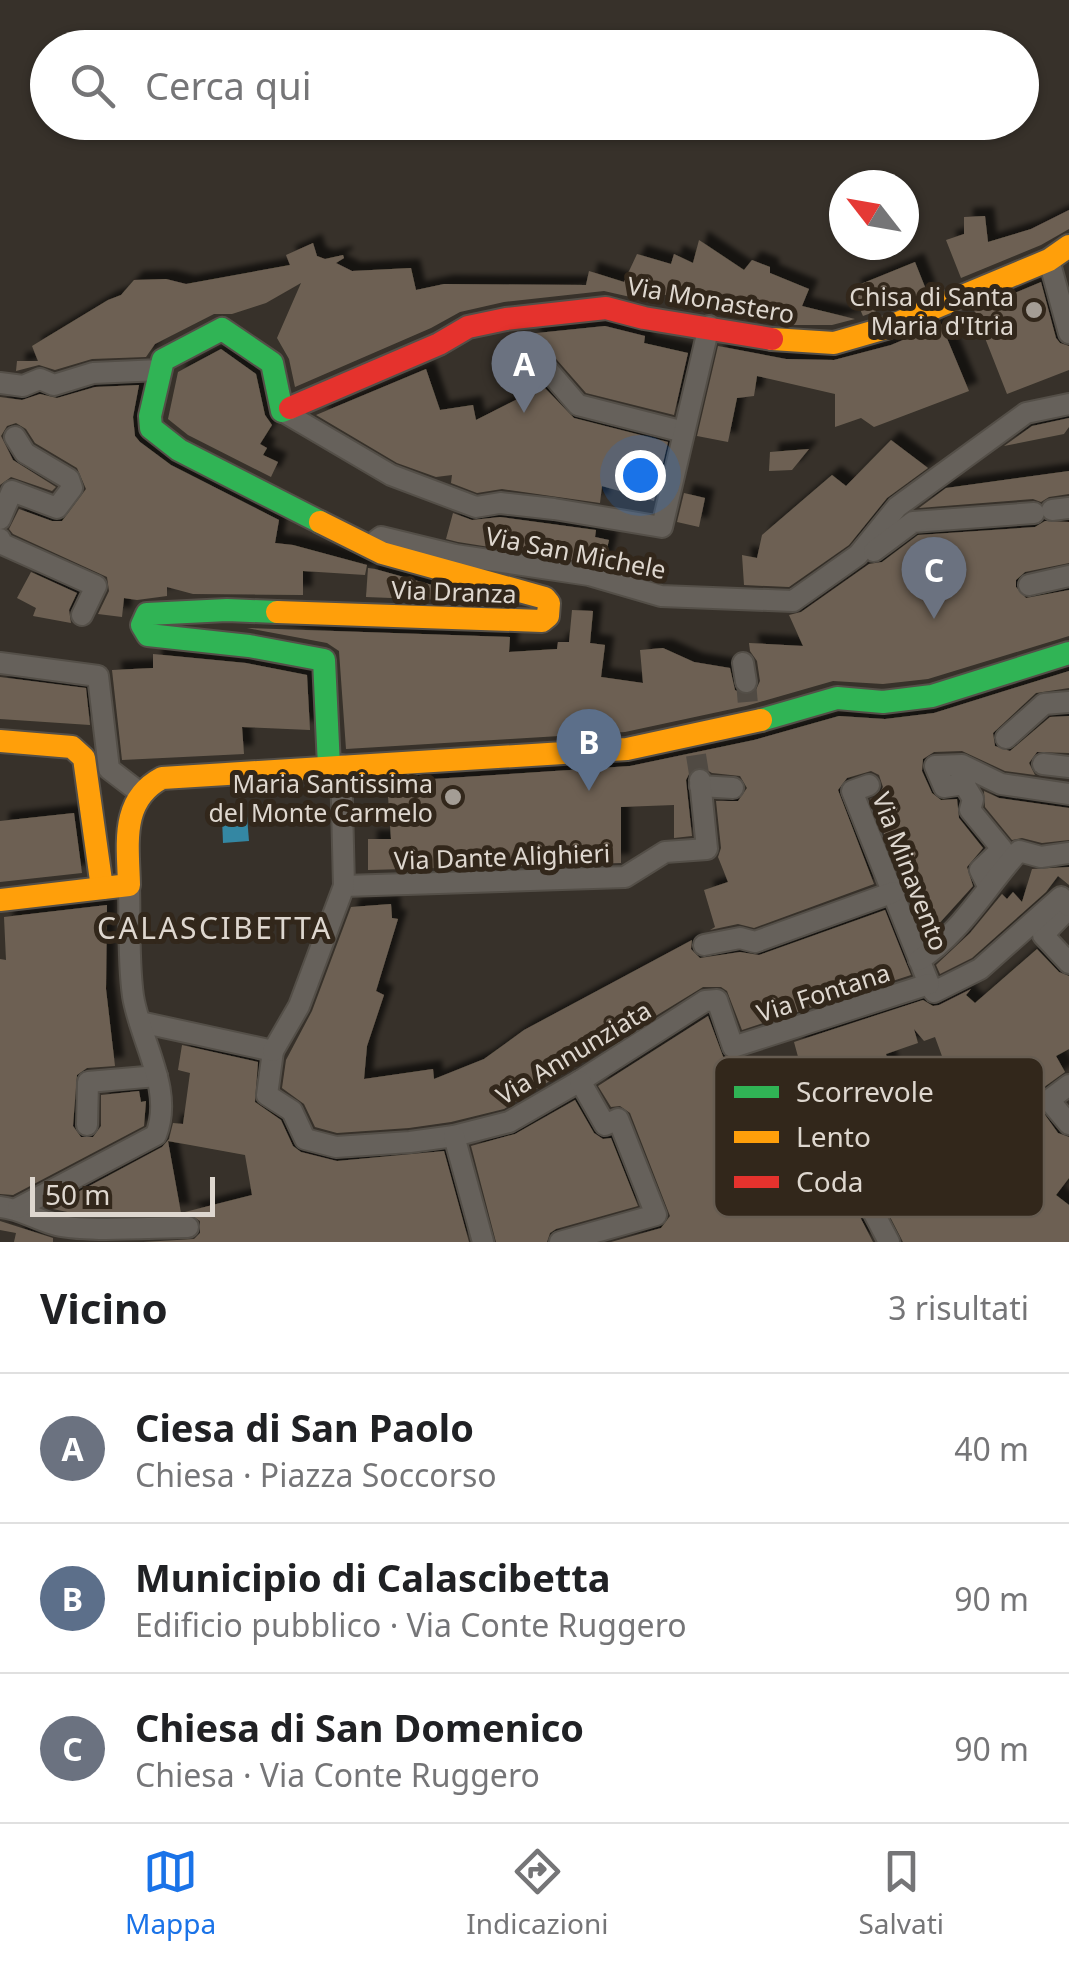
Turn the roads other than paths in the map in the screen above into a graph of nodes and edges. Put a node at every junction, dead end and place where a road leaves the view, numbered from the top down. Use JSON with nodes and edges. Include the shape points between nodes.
{"nodes":[{"id":1,"x":1069,"y":246,"type":"edge"},
{"id":2,"x":1048,"y":260,"type":"junction"},
{"id":3,"x":709,"y":326,"type":"junction"},
{"id":4,"x":1069,"y":333,"type":"edge"},
{"id":5,"x":540,"y":360,"type":"dead end"},
{"id":6,"x":160,"y":370,"type":"junction"},
{"id":7,"x":0,"y":383,"type":"edge"},
{"id":8,"x":1069,"y":404,"type":"edge"},
{"id":9,"x":282,"y":410,"type":"junction"},
{"id":10,"x":684,"y":432,"type":"junction"},
{"id":11,"x":14,"y":436,"type":"dead end"},
{"id":12,"x":1052,"y":510,"type":"edge"},
{"id":13,"x":0,"y":520,"type":"edge"},
{"id":14,"x":0,"y":538,"type":"edge"},
{"id":15,"x":376,"y":550,"type":"junction"},
{"id":16,"x":858,"y":555,"type":"junction"},
{"id":17,"x":1069,"y":576,"type":"edge"},
{"id":18,"x":1029,"y":586,"type":"dead end"},
{"id":19,"x":82,"y":615,"type":"dead end"},
{"id":20,"x":1069,"y":654,"type":"edge"},
{"id":21,"x":0,"y":663,"type":"edge"},
{"id":22,"x":1069,"y":702,"type":"edge"},
{"id":23,"x":1006,"y":738,"type":"dead end"},
{"id":24,"x":0,"y":741,"type":"edge"},
{"id":25,"x":1043,"y":764,"type":"dead end"},
{"id":26,"x":335,"y":766,"type":"junction"},
{"id":27,"x":1069,"y":767,"type":"edge"},
{"id":28,"x":869,"y":785,"type":"dead end"},
{"id":29,"x":733,"y":788,"type":"dead end"},
{"id":30,"x":139,"y":792,"type":"junction"},
{"id":31,"x":1069,"y":794,"type":"edge"},
{"id":32,"x":1069,"y":853,"type":"edge"},
{"id":33,"x":128,"y":885,"type":"junction"},
{"id":34,"x":347,"y":886,"type":"junction"},
{"id":35,"x":988,"y":886,"type":"junction"},
{"id":36,"x":102,"y":888,"type":"junction"},
{"id":37,"x":894,"y":892,"type":"junction"},
{"id":38,"x":0,"y":900,"type":"edge"},
{"id":39,"x":1069,"y":907,"type":"edge"},
{"id":40,"x":704,"y":945,"type":"dead end"},
{"id":41,"x":919,"y":960,"type":"junction"},
{"id":42,"x":1069,"y":963,"type":"edge"},
{"id":43,"x":928,"y":984,"type":"junction"},
{"id":44,"x":718,"y":1000,"type":"joint"},
{"id":45,"x":140,"y":1022,"type":"junction"},
{"id":46,"x":272,"y":1056,"type":"junction"},
{"id":47,"x":157,"y":1076,"type":"junction"},
{"id":48,"x":580,"y":1081,"type":"junction"},
{"id":49,"x":1069,"y":1086,"type":"edge"},
{"id":50,"x":87,"y":1124,"type":"dead end"},
{"id":51,"x":1069,"y":1124,"type":"edge"},
{"id":52,"x":454,"y":1136,"type":"junction"},
{"id":53,"x":9,"y":1208,"type":"edge"},
{"id":54,"x":876,"y":1217,"type":"edge"},
{"id":55,"x":188,"y":1227,"type":"dead end"},
{"id":56,"x":482,"y":1242,"type":"edge"},
{"id":57,"x":560,"y":1242,"type":"edge"},
{"id":58,"x":889,"y":1242,"type":"edge"}],
"edges":[{"from":1,"to":2,"type":"street","name":"Via Monastero"},
{"from":2,"to":3,"type":"street","name":"Via Monastero","via":[[834,343],[789,342]]},
{"from":2,"to":4,"type":"street"},
{"from":3,"to":9,"type":"street","name":"Via Monastero","via":[[606,308],[468,327]]},
{"from":3,"to":10,"type":"street"},
{"from":5,"to":10,"type":"street","via":[[578,405]]},
{"from":6,"to":7,"type":"street","via":[[92,372],[54,385],[40,379],[23,386]]},
{"from":6,"to":9,"type":"street","via":[[163,360],[222,328],[272,363]]},
{"from":6,"to":15,"type":"street","name":"Via Dranza","via":[[151,428],[179,450]]},
{"from":8,"to":16,"type":"street","name":"Via San Michele","via":[[1026,413],[897,507]]},
{"from":9,"to":10,"type":"street","via":[[391,475],[476,507],[554,508],[662,527]]},
{"from":11,"to":13,"type":"street","via":[[72,488],[57,508],[12,491]]},
{"from":12,"to":16,"type":"street","via":[[913,522]]},
{"from":14,"to":19,"type":"street","via":[[96,586]]},
{"from":15,"to":16,"type":"street","name":"Via San Michele","via":[[381,537],[588,575],[660,596],[794,601]]},
{"from":15,"to":26,"type":"street","name":"Via Dranza","via":[[545,598],[548,616],[542,621],[227,610],[155,611],[144,619],[148,635],[324,660]]},
{"from":17,"to":18,"type":"street"},
{"from":20,"to":26,"type":"street","via":[[932,696],[837,698],[749,714],[695,746]]},
{"from":21,"to":30,"type":"street","via":[[98,676],[108,769]]},
{"from":22,"to":23,"type":"street","via":[[1044,704]]},
{"from":24,"to":36,"type":"street","via":[[72,748],[84,758]]},
{"from":25,"to":27,"type":"street"},
{"from":26,"to":30,"type":"street","via":[[162,778]]},
{"from":26,"to":34,"type":"street"},
{"from":28,"to":37,"type":"street","name":"Via Minavento","via":[[852,791]]},
{"from":29,"to":34,"type":"street","name":"Via Dante Alighieri","via":[[700,783],[708,849],[666,852],[624,877]]},
{"from":30,"to":33,"type":"street","via":[[130,813]]},
{"from":31,"to":35,"type":"street","via":[[1001,784],[962,765],[935,766],[944,787],[964,784],[973,798],[970,810],[1002,849],[980,870]]},
{"from":32,"to":35,"type":"street","name":"Via Fontana","via":[[1019,852]]},
{"from":33,"to":36,"type":"street"},
{"from":33,"to":45,"type":"street"},
{"from":34,"to":46,"type":"street"},
{"from":35,"to":41,"type":"street","name":"Via Fontana","via":[[942,946]]},
{"from":36,"to":38,"type":"street"},
{"from":37,"to":40,"type":"street","via":[[756,942]]},
{"from":37,"to":41,"type":"street","name":"Via Minavento"},
{"from":39,"to":42,"type":"street","via":[[1043,935]]},
{"from":39,"to":43,"type":"street","name":"Via Fontana","via":[[1060,897],[980,969],[934,992]]},
{"from":41,"to":43,"type":"street","name":"Via Minavento"},
{"from":43,"to":44,"type":"street","name":"Via Fontana","via":[[733,1047]]},
{"from":44,"to":48,"type":"street","name":"Via Annunziata"},
{"from":45,"to":46,"type":"street"},
{"from":45,"to":47,"type":"street"},
{"from":46,"to":52,"type":"street","name":"Via Annunziata","via":[[267,1094],[292,1111],[305,1139],[336,1147]]},
{"from":47,"to":50,"type":"street","via":[[88,1082]]},
{"from":47,"to":53,"type":"street","via":[[162,1120],[156,1134],[39,1200]]},
{"from":48,"to":52,"type":"street","name":"Via Annunziata","via":[[509,1122]]},
{"from":48,"to":57,"type":"street","via":[[605,1125],[618,1119],[656,1215]]},
{"from":49,"to":51,"type":"street","via":[[1049,1100]]},
{"from":52,"to":56,"type":"street"},
{"from":53,"to":55,"type":"street","via":[[53,1224]]},
{"from":54,"to":58,"type":"street"}]}
